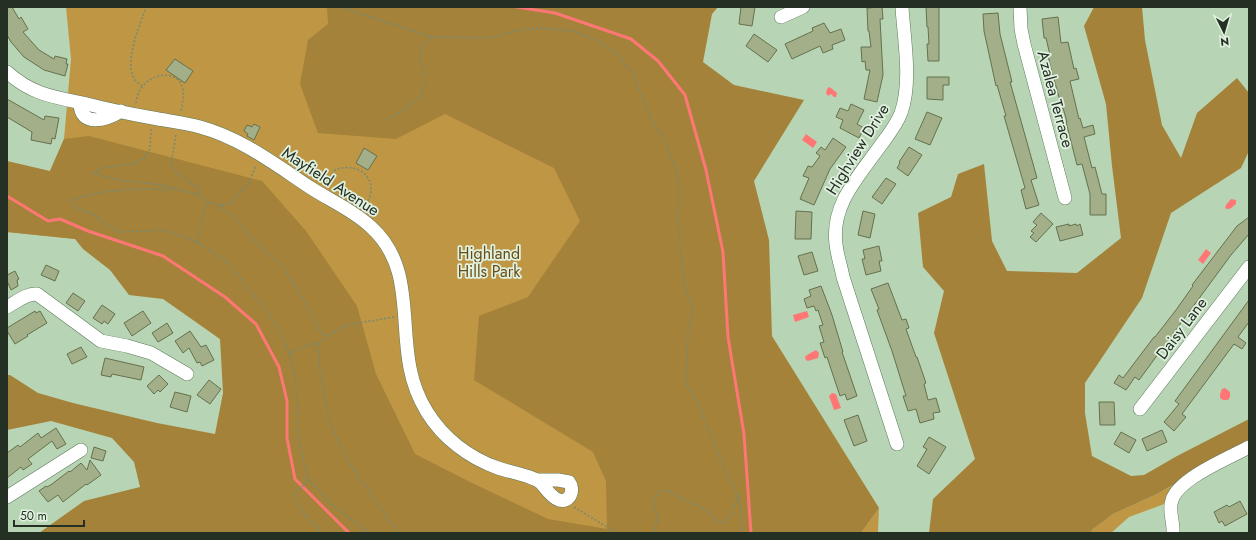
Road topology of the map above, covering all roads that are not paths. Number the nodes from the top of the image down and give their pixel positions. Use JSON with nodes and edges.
{"nodes":[{"id":1,"x":803,"y":7,"type":"edge"},
{"id":2,"x":902,"y":7,"type":"edge"},
{"id":3,"x":1020,"y":7,"type":"edge"},
{"id":4,"x":781,"y":17,"type":"dead end"},
{"id":5,"x":7,"y":72,"type":"edge"},
{"id":6,"x":1065,"y":198,"type":"dead end"},
{"id":7,"x":1249,"y":267,"type":"edge"},
{"id":8,"x":7,"y":307,"type":"edge"},
{"id":9,"x":187,"y":374,"type":"dead end"},
{"id":10,"x":1140,"y":410,"type":"dead end"},
{"id":11,"x":897,"y":444,"type":"dead end"},
{"id":12,"x":1249,"y":447,"type":"edge"},
{"id":13,"x":81,"y":450,"type":"dead end"},
{"id":14,"x":538,"y":480,"type":"junction"},
{"id":15,"x":7,"y":497,"type":"edge"},
{"id":16,"x":1173,"y":533,"type":"edge"}],
"edges":[{"from":1,"to":4,"type":"street"},
{"from":2,"to":11,"type":"street","name":"Highview Drive"},
{"from":3,"to":6,"type":"street","name":"Azalea Terrace"},
{"from":5,"to":14,"type":"street","name":"Mayfield Avenue"},
{"from":7,"to":10,"type":"street","name":"Daisy Lane"},
{"from":8,"to":9,"type":"street"},
{"from":12,"to":16,"type":"street"},
{"from":13,"to":15,"type":"street"},
{"from":14,"to":14,"type":"street","name":"Mayfield Avenue"}]}
